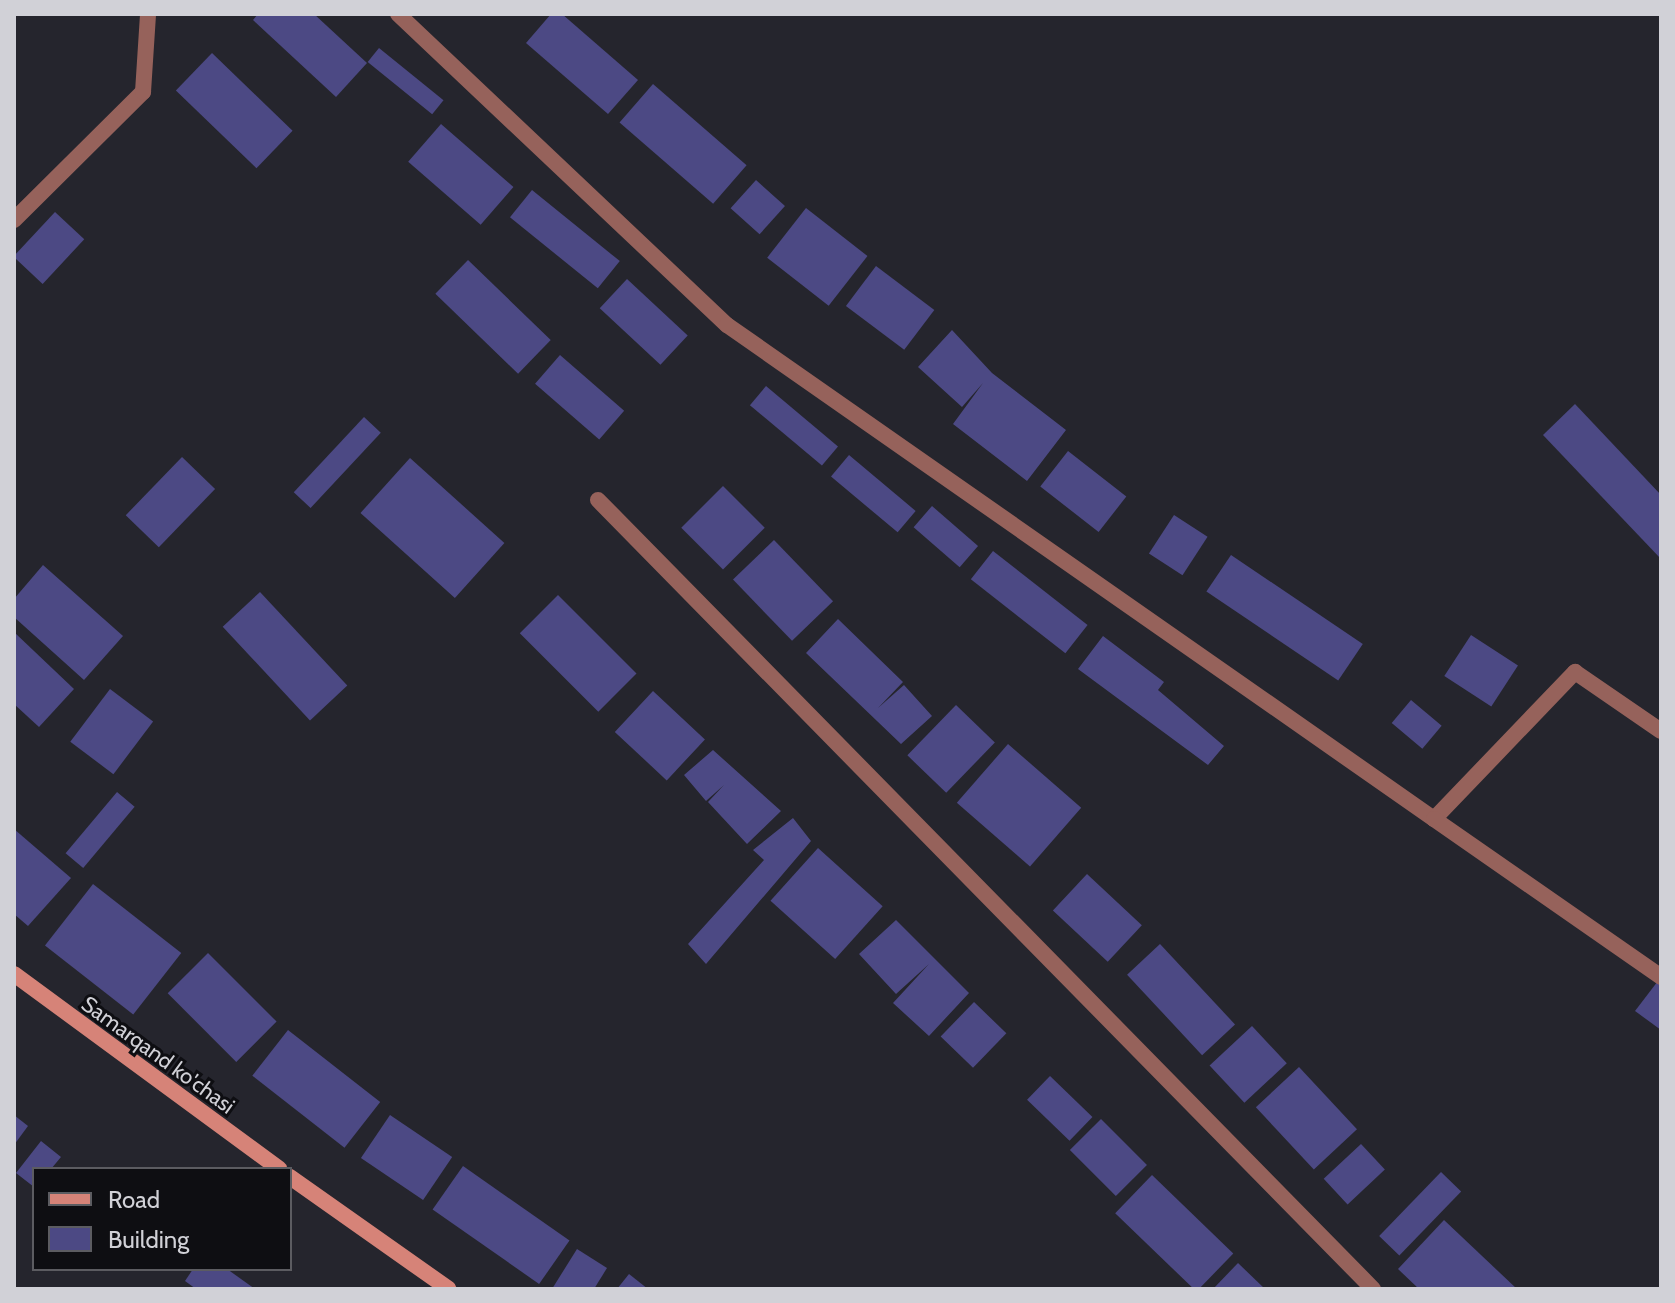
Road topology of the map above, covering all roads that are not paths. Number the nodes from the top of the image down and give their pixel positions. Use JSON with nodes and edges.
{"nodes":[{"id":1,"x":148,"y":14,"type":"edge"},
{"id":2,"x":398,"y":14,"type":"edge"},
{"id":3,"x":14,"y":220,"type":"edge"},
{"id":4,"x":598,"y":500,"type":"dead end"},
{"id":5,"x":1661,"y":731,"type":"edge"},
{"id":6,"x":1434,"y":819,"type":"junction"},
{"id":7,"x":14,"y":974,"type":"edge"},
{"id":8,"x":1661,"y":977,"type":"edge"},
{"id":9,"x":276,"y":1167,"type":"edge"},
{"id":10,"x":292,"y":1178,"type":"edge"},
{"id":11,"x":449,"y":1289,"type":"edge"},
{"id":12,"x":1373,"y":1289,"type":"edge"}],
"edges":[{"from":1,"to":3,"type":"street"},
{"from":2,"to":6,"type":"street"},
{"from":4,"to":12,"type":"street"},
{"from":5,"to":6,"type":"street"},
{"from":6,"to":8,"type":"street"},
{"from":7,"to":9,"type":"street","name":"Samarqand ko'chasi"},
{"from":10,"to":11,"type":"street"}]}
